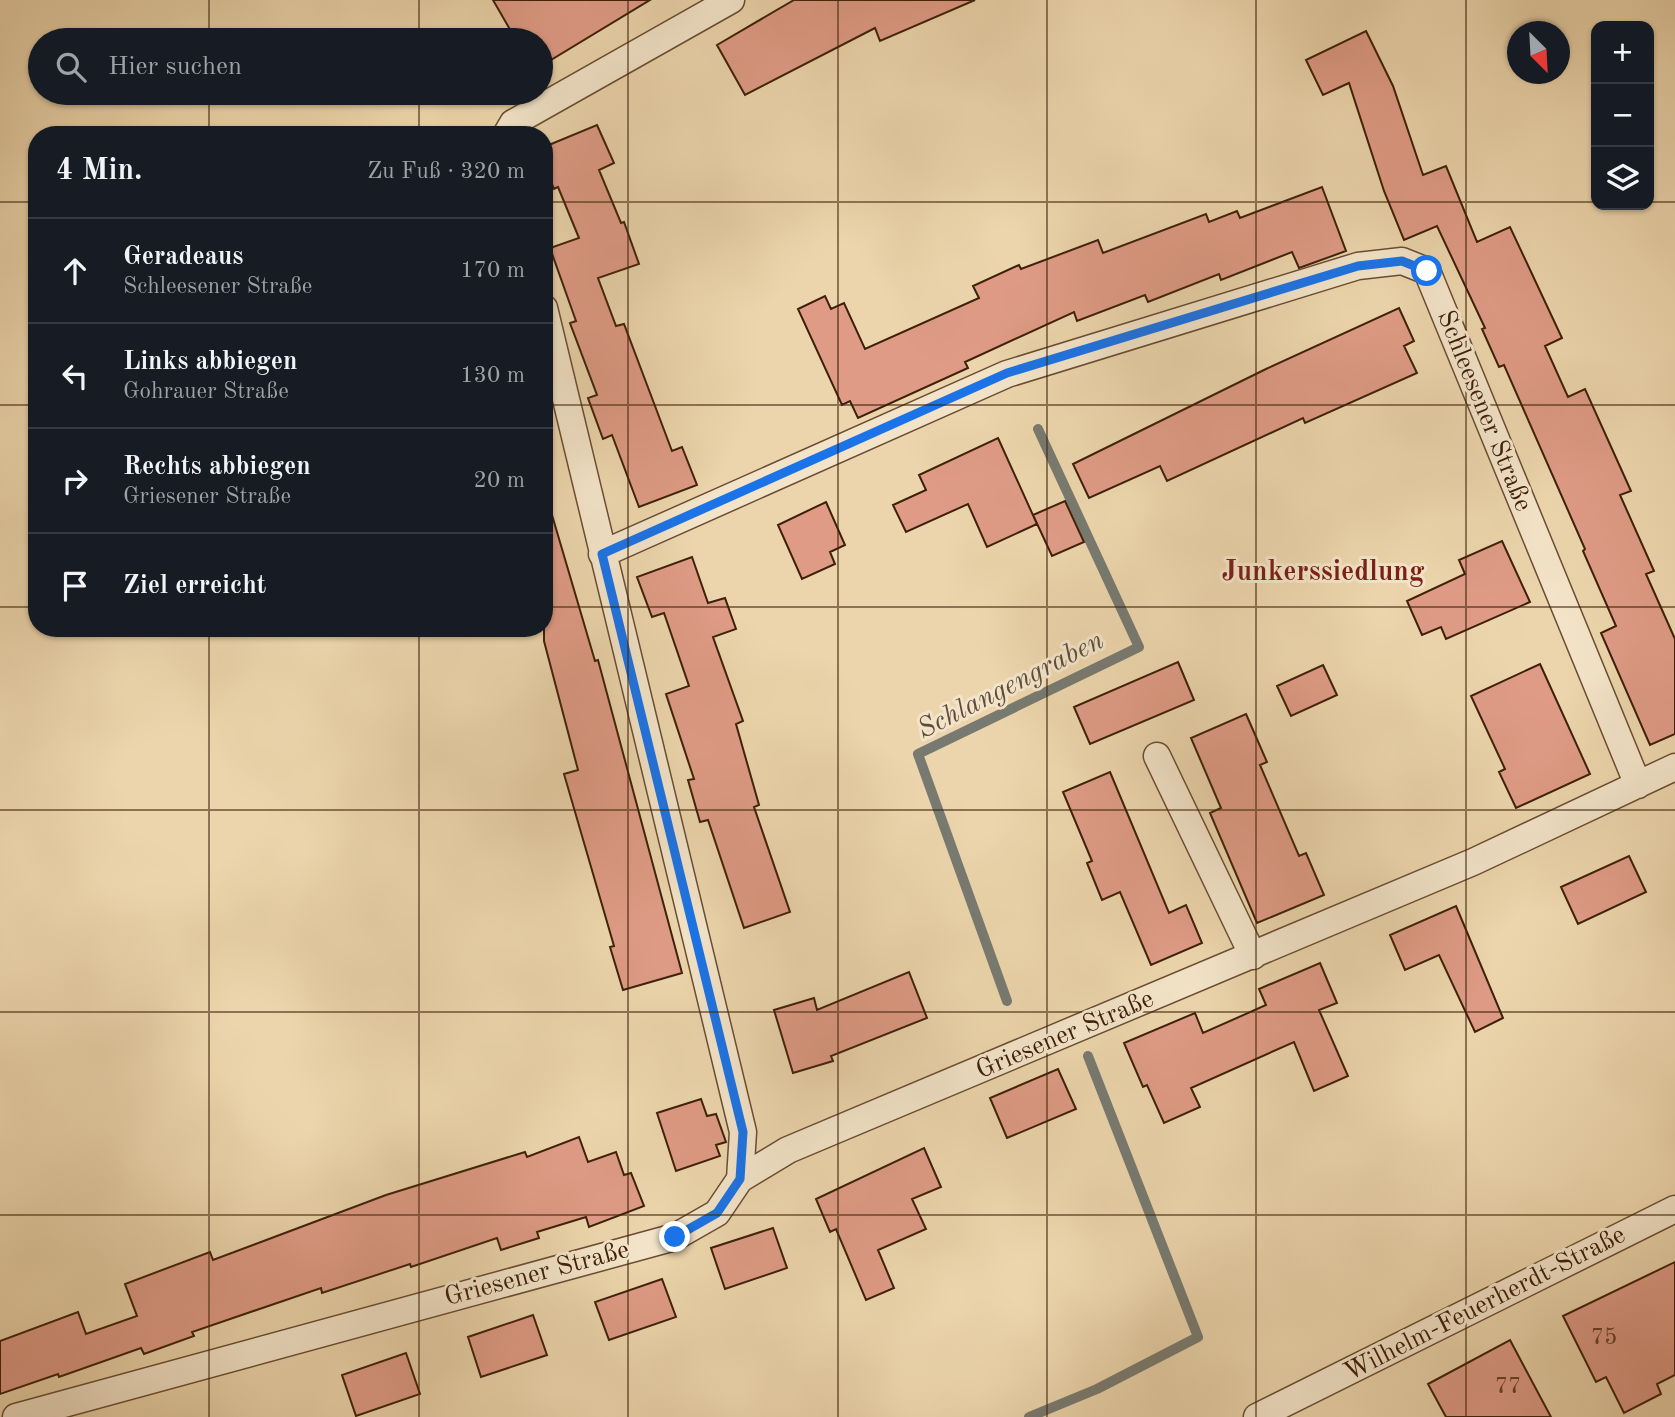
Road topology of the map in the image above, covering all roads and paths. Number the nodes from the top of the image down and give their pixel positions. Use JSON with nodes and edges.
{"nodes":[{"id":1,"x":731,"y":0,"type":"edge"},
{"id":2,"x":553,"y":100,"type":"edge"},
{"id":3,"x":545,"y":105,"type":"edge"},
{"id":4,"x":511,"y":126,"type":"edge"},
{"id":5,"x":553,"y":346,"type":"edge"},
{"id":6,"x":602,"y":554,"type":"junction"},
{"id":7,"x":1157,"y":755,"type":"dead end"},
{"id":8,"x":1675,"y":767,"type":"edge"},
{"id":9,"x":1638,"y":785,"type":"junction"},
{"id":10,"x":1253,"y":956,"type":"junction"},
{"id":11,"x":740,"y":1179,"type":"junction"},
{"id":12,"x":1675,"y":1209,"type":"edge"},
{"id":13,"x":16,"y":1417,"type":"edge"},
{"id":14,"x":1257,"y":1417,"type":"edge"}],
"edges":[{"from":1,"to":2,"type":"street"},
{"from":3,"to":4,"type":"street"},
{"from":5,"to":6,"type":"street"},
{"from":6,"to":9,"type":"street","name":"Schleesener Straße"},
{"from":6,"to":11,"type":"street"},
{"from":7,"to":10,"type":"street"},
{"from":8,"to":9,"type":"street","name":"Griesener Straße"},
{"from":9,"to":10,"type":"street","name":"Griesener Straße"},
{"from":10,"to":11,"type":"street","name":"Griesener Straße"},
{"from":11,"to":13,"type":"street","name":"Griesener Straße"},
{"from":12,"to":14,"type":"street","name":"Wilhelm-Feuerherdt-Straße"}]}
